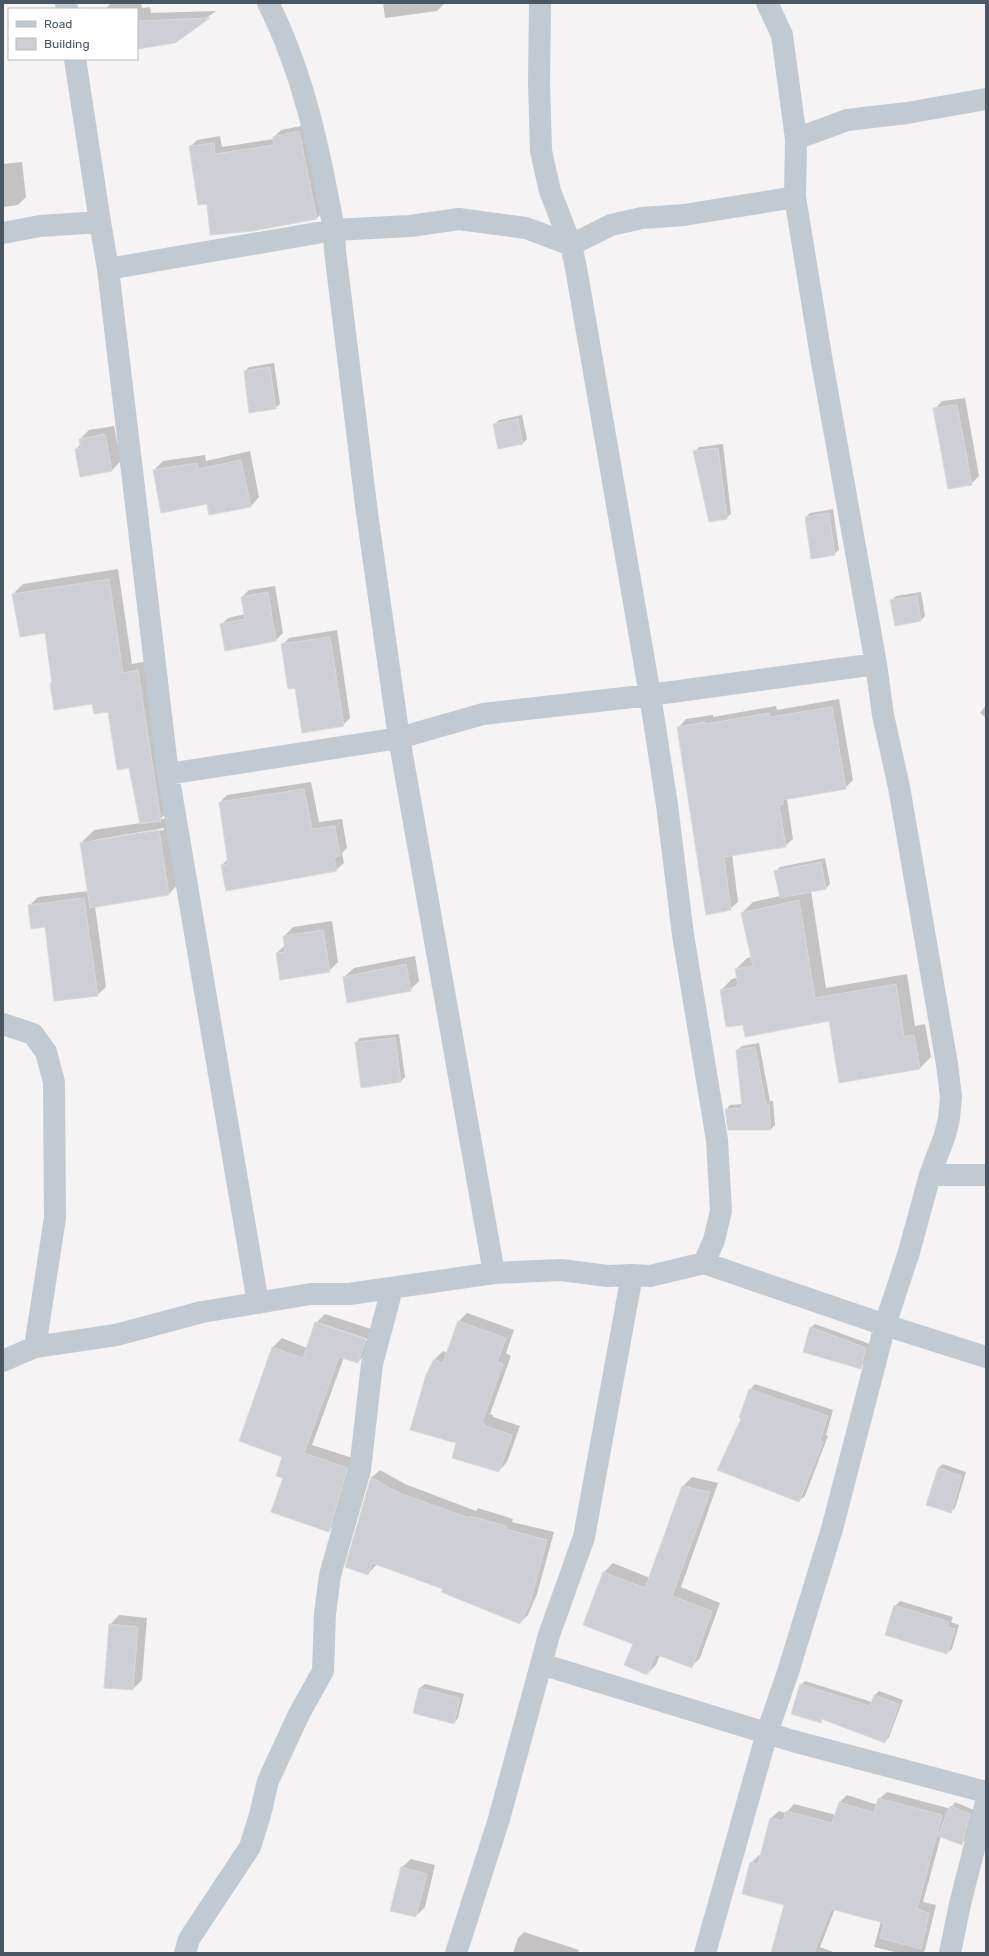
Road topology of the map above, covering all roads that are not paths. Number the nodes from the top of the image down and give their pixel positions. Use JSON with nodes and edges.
{"nodes":[{"id":1,"x":268,"y":3,"type":"edge"},
{"id":2,"x":540,"y":3,"type":"edge"},
{"id":3,"x":767,"y":3,"type":"edge"},
{"id":4,"x":74,"y":60,"type":"edge"},
{"id":5,"x":986,"y":98,"type":"edge"},
{"id":6,"x":796,"y":139,"type":"junction"},
{"id":7,"x":795,"y":197,"type":"junction"},
{"id":8,"x":100,"y":222,"type":"junction"},
{"id":9,"x":334,"y":230,"type":"junction"},
{"id":10,"x":3,"y":233,"type":"edge"},
{"id":11,"x":571,"y":245,"type":"junction"},
{"id":12,"x":108,"y":269,"type":"junction"},
{"id":13,"x":876,"y":664,"type":"junction"},
{"id":14,"x":650,"y":695,"type":"junction"},
{"id":15,"x":399,"y":738,"type":"junction"},
{"id":16,"x":168,"y":774,"type":"junction"},
{"id":17,"x":3,"y":1024,"type":"edge"},
{"id":18,"x":986,"y":1174,"type":"edge"},
{"id":19,"x":930,"y":1175,"type":"junction"},
{"id":20,"x":704,"y":1263,"type":"junction"},
{"id":21,"x":494,"y":1273,"type":"junction"},
{"id":22,"x":632,"y":1275,"type":"junction"},
{"id":23,"x":392,"y":1289,"type":"junction"},
{"id":24,"x":258,"y":1303,"type":"junction"},
{"id":25,"x":884,"y":1325,"type":"junction"},
{"id":26,"x":35,"y":1347,"type":"junction"},
{"id":27,"x":986,"y":1357,"type":"edge"},
{"id":28,"x":3,"y":1361,"type":"edge"},
{"id":29,"x":541,"y":1664,"type":"junction"},
{"id":30,"x":767,"y":1733,"type":"junction"},
{"id":31,"x":986,"y":1792,"type":"edge"},
{"id":32,"x":986,"y":1802,"type":"edge"},
{"id":33,"x":185,"y":1953,"type":"edge"},
{"id":34,"x":456,"y":1953,"type":"edge"},
{"id":35,"x":705,"y":1953,"type":"edge"},
{"id":36,"x":950,"y":1953,"type":"edge"}],
"edges":[{"from":1,"to":9,"type":"street"},
{"from":2,"to":11,"type":"street"},
{"from":3,"to":6,"type":"street"},
{"from":4,"to":8,"type":"street"},
{"from":5,"to":6,"type":"street"},
{"from":6,"to":7,"type":"street"},
{"from":7,"to":11,"type":"street"},
{"from":7,"to":13,"type":"street"},
{"from":8,"to":10,"type":"street"},
{"from":8,"to":12,"type":"street"},
{"from":9,"to":11,"type":"street"},
{"from":9,"to":12,"type":"street"},
{"from":9,"to":15,"type":"street"},
{"from":11,"to":14,"type":"street"},
{"from":12,"to":16,"type":"street"},
{"from":13,"to":14,"type":"street"},
{"from":13,"to":19,"type":"street"},
{"from":14,"to":15,"type":"street"},
{"from":14,"to":20,"type":"street"},
{"from":15,"to":16,"type":"street"},
{"from":15,"to":21,"type":"street"},
{"from":16,"to":24,"type":"street"},
{"from":17,"to":26,"type":"street"},
{"from":18,"to":19,"type":"street"},
{"from":19,"to":25,"type":"street"},
{"from":20,"to":22,"type":"street"},
{"from":20,"to":25,"type":"street"},
{"from":21,"to":22,"type":"street"},
{"from":21,"to":23,"type":"street"},
{"from":22,"to":29,"type":"street"},
{"from":23,"to":24,"type":"street"},
{"from":23,"to":33,"type":"street"},
{"from":24,"to":26,"type":"street"},
{"from":25,"to":27,"type":"street"},
{"from":25,"to":30,"type":"street"},
{"from":26,"to":28,"type":"street"},
{"from":29,"to":30,"type":"street"},
{"from":29,"to":34,"type":"street"},
{"from":30,"to":31,"type":"street"},
{"from":30,"to":35,"type":"street"},
{"from":32,"to":36,"type":"street"}]}
